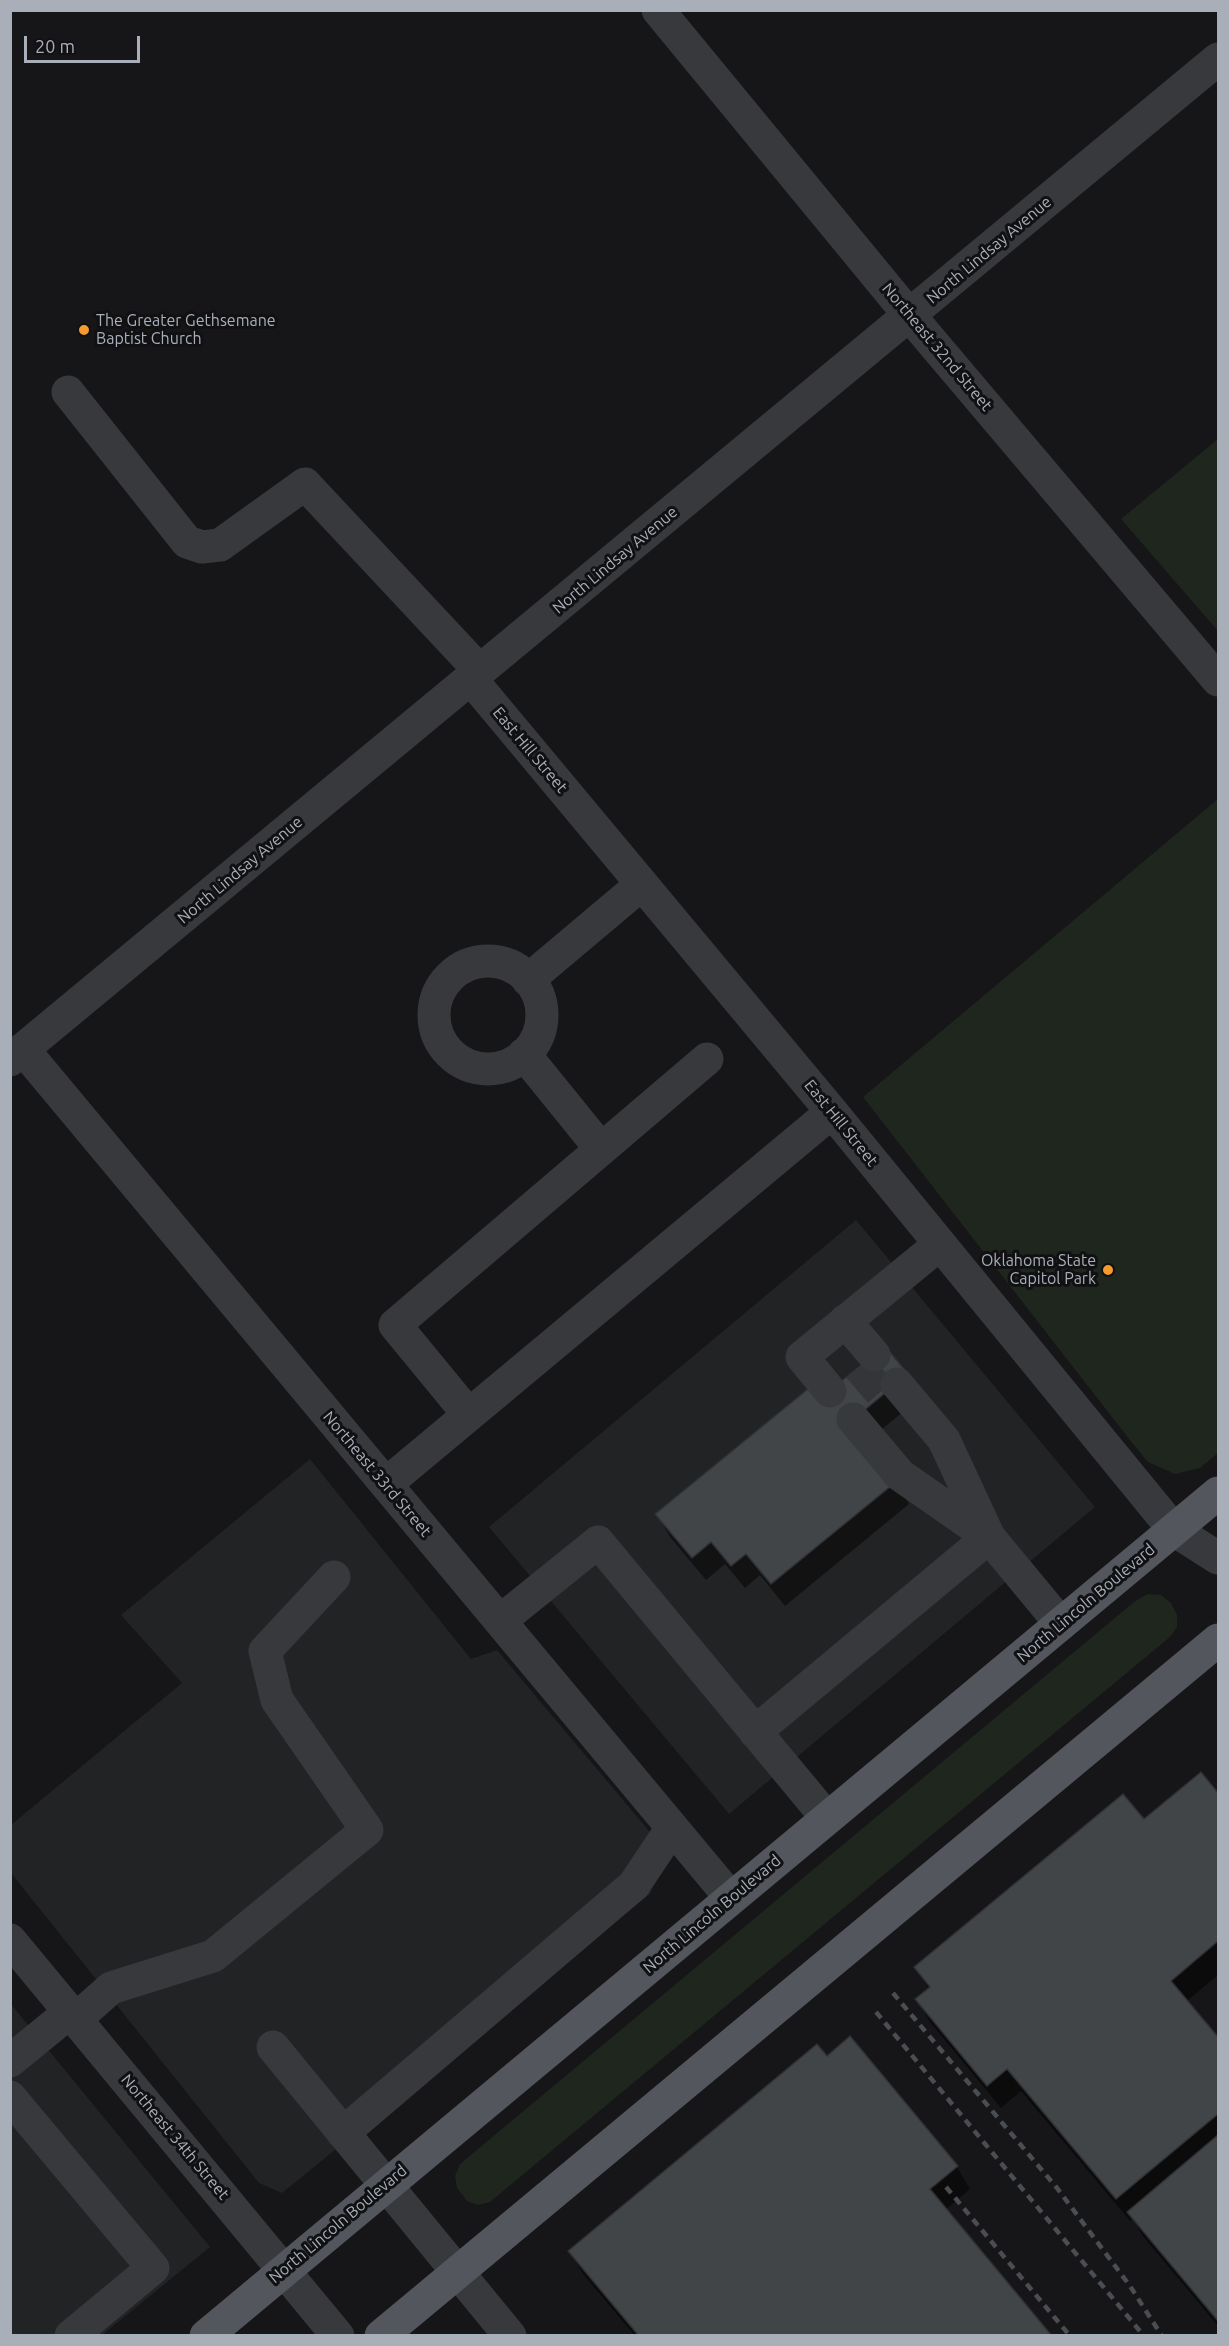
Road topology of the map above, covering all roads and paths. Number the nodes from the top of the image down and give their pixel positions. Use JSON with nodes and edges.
{"nodes":[{"id":1,"x":658,"y":10,"type":"edge"},
{"id":2,"x":1218,"y":59,"type":"edge"},
{"id":3,"x":910,"y":316,"type":"junction"},
{"id":4,"x":68,"y":392,"type":"dead end"},
{"id":5,"x":475,"y":675,"type":"junction"},
{"id":6,"x":1218,"y":680,"type":"edge"},
{"id":7,"x":642,"y":884,"type":"junction"},
{"id":8,"x":528,"y":980,"type":"junction"},
{"id":9,"x":524,"y":1054,"type":"junction"},
{"id":10,"x":17,"y":1055,"type":"edge"},
{"id":11,"x":707,"y":1059,"type":"dead end"},
{"id":12,"x":832,"y":1112,"type":"junction"},
{"id":13,"x":601,"y":1149,"type":"junction"},
{"id":14,"x":940,"y":1244,"type":"junction"},
{"id":15,"x":830,"y":1333,"type":"junction"},
{"id":16,"x":469,"y":1415,"type":"junction"},
{"id":17,"x":386,"y":1484,"type":"junction"},
{"id":18,"x":1218,"y":1493,"type":"edge"},
{"id":19,"x":1174,"y":1530,"type":"junction"},
{"id":20,"x":989,"y":1537,"type":"junction"},
{"id":21,"x":1218,"y":1558,"type":"edge"},
{"id":22,"x":334,"y":1577,"type":"dead end"},
{"id":23,"x":500,"y":1621,"type":"junction"},
{"id":24,"x":1061,"y":1624,"type":"junction"},
{"id":25,"x":1218,"y":1640,"type":"edge"},
{"id":26,"x":755,"y":1732,"type":"junction"},
{"id":27,"x":827,"y":1818,"type":"junction"},
{"id":28,"x":672,"y":1828,"type":"junction"},
{"id":29,"x":731,"y":1898,"type":"junction"},
{"id":30,"x":10,"y":1940,"type":"edge"},
{"id":31,"x":73,"y":2015,"type":"junction"},
{"id":32,"x":273,"y":2047,"type":"dead end"},
{"id":33,"x":10,"y":2061,"type":"edge"},
{"id":34,"x":10,"y":2097,"type":"edge"},
{"id":35,"x":343,"y":2133,"type":"junction"},
{"id":36,"x":386,"y":2184,"type":"junction"},
{"id":37,"x":284,"y":2270,"type":"junction"},
{"id":38,"x":458,"y":2272,"type":"junction"},
{"id":39,"x":71,"y":2336,"type":"edge"},
{"id":40,"x":206,"y":2336,"type":"edge"},
{"id":41,"x":338,"y":2336,"type":"edge"},
{"id":42,"x":381,"y":2336,"type":"edge"},
{"id":43,"x":510,"y":2336,"type":"edge"}],
"edges":[{"from":1,"to":3,"type":"street","name":"Northeast 32nd Street"},
{"from":2,"to":3,"type":"street","name":"North Lindsay Avenue"},
{"from":3,"to":5,"type":"street","name":"North Lindsay Avenue"},
{"from":3,"to":6,"type":"street","name":"Northeast 32nd Street"},
{"from":4,"to":5,"type":"street","name":"East Hill Street"},
{"from":5,"to":7,"type":"street","name":"East Hill Street"},
{"from":5,"to":10,"type":"street","name":"North Lindsay Avenue"},
{"from":7,"to":8,"type":"street"},
{"from":7,"to":12,"type":"street","name":"East Hill Street"},
{"from":8,"to":9,"type":"street"},
{"from":8,"to":9,"type":"street"},
{"from":9,"to":13,"type":"street"},
{"from":10,"to":17,"type":"street","name":"Northeast 33rd Street"},
{"from":11,"to":13,"type":"street"},
{"from":12,"to":14,"type":"street","name":"East Hill Street"},
{"from":12,"to":16,"type":"street"},
{"from":13,"to":16,"type":"street"},
{"from":14,"to":15,"type":"street"},
{"from":14,"to":19,"type":"street","name":"East Hill Street"},
{"from":15,"to":15,"type":"street"},
{"from":16,"to":17,"type":"street"},
{"from":17,"to":23,"type":"street","name":"Northeast 33rd Street"},
{"from":18,"to":19,"type":"main road","name":"North Lincoln Boulevard"},
{"from":19,"to":21,"type":"street","name":"East Hill Street"},
{"from":19,"to":24,"type":"main road","name":"North Lincoln Boulevard"},
{"from":20,"to":20,"type":"street"},
{"from":20,"to":24,"type":"street"},
{"from":20,"to":26,"type":"street"},
{"from":22,"to":31,"type":"street"},
{"from":23,"to":26,"type":"street"},
{"from":23,"to":28,"type":"street","name":"Northeast 33rd Street"},
{"from":24,"to":27,"type":"main road","name":"North Lincoln Boulevard"},
{"from":25,"to":38,"type":"main road"},
{"from":26,"to":27,"type":"street"},
{"from":27,"to":29,"type":"main road","name":"North Lincoln Boulevard"},
{"from":28,"to":29,"type":"street","name":"Northeast 33rd Street"},
{"from":28,"to":35,"type":"street"},
{"from":29,"to":36,"type":"main road","name":"North Lincoln Boulevard"},
{"from":30,"to":31,"type":"street","name":"Northeast 34th Street"},
{"from":31,"to":33,"type":"street"},
{"from":31,"to":37,"type":"street","name":"Northeast 34th Street"},
{"from":32,"to":35,"type":"street"},
{"from":34,"to":39,"type":"street"},
{"from":35,"to":36,"type":"street"},
{"from":36,"to":37,"type":"main road","name":"North Lincoln Boulevard"},
{"from":36,"to":38,"type":"street"},
{"from":37,"to":40,"type":"main road","name":"North Lincoln Boulevard"},
{"from":37,"to":41,"type":"street","name":"Northeast 34th Street"},
{"from":38,"to":42,"type":"main road"},
{"from":38,"to":43,"type":"street"}]}
